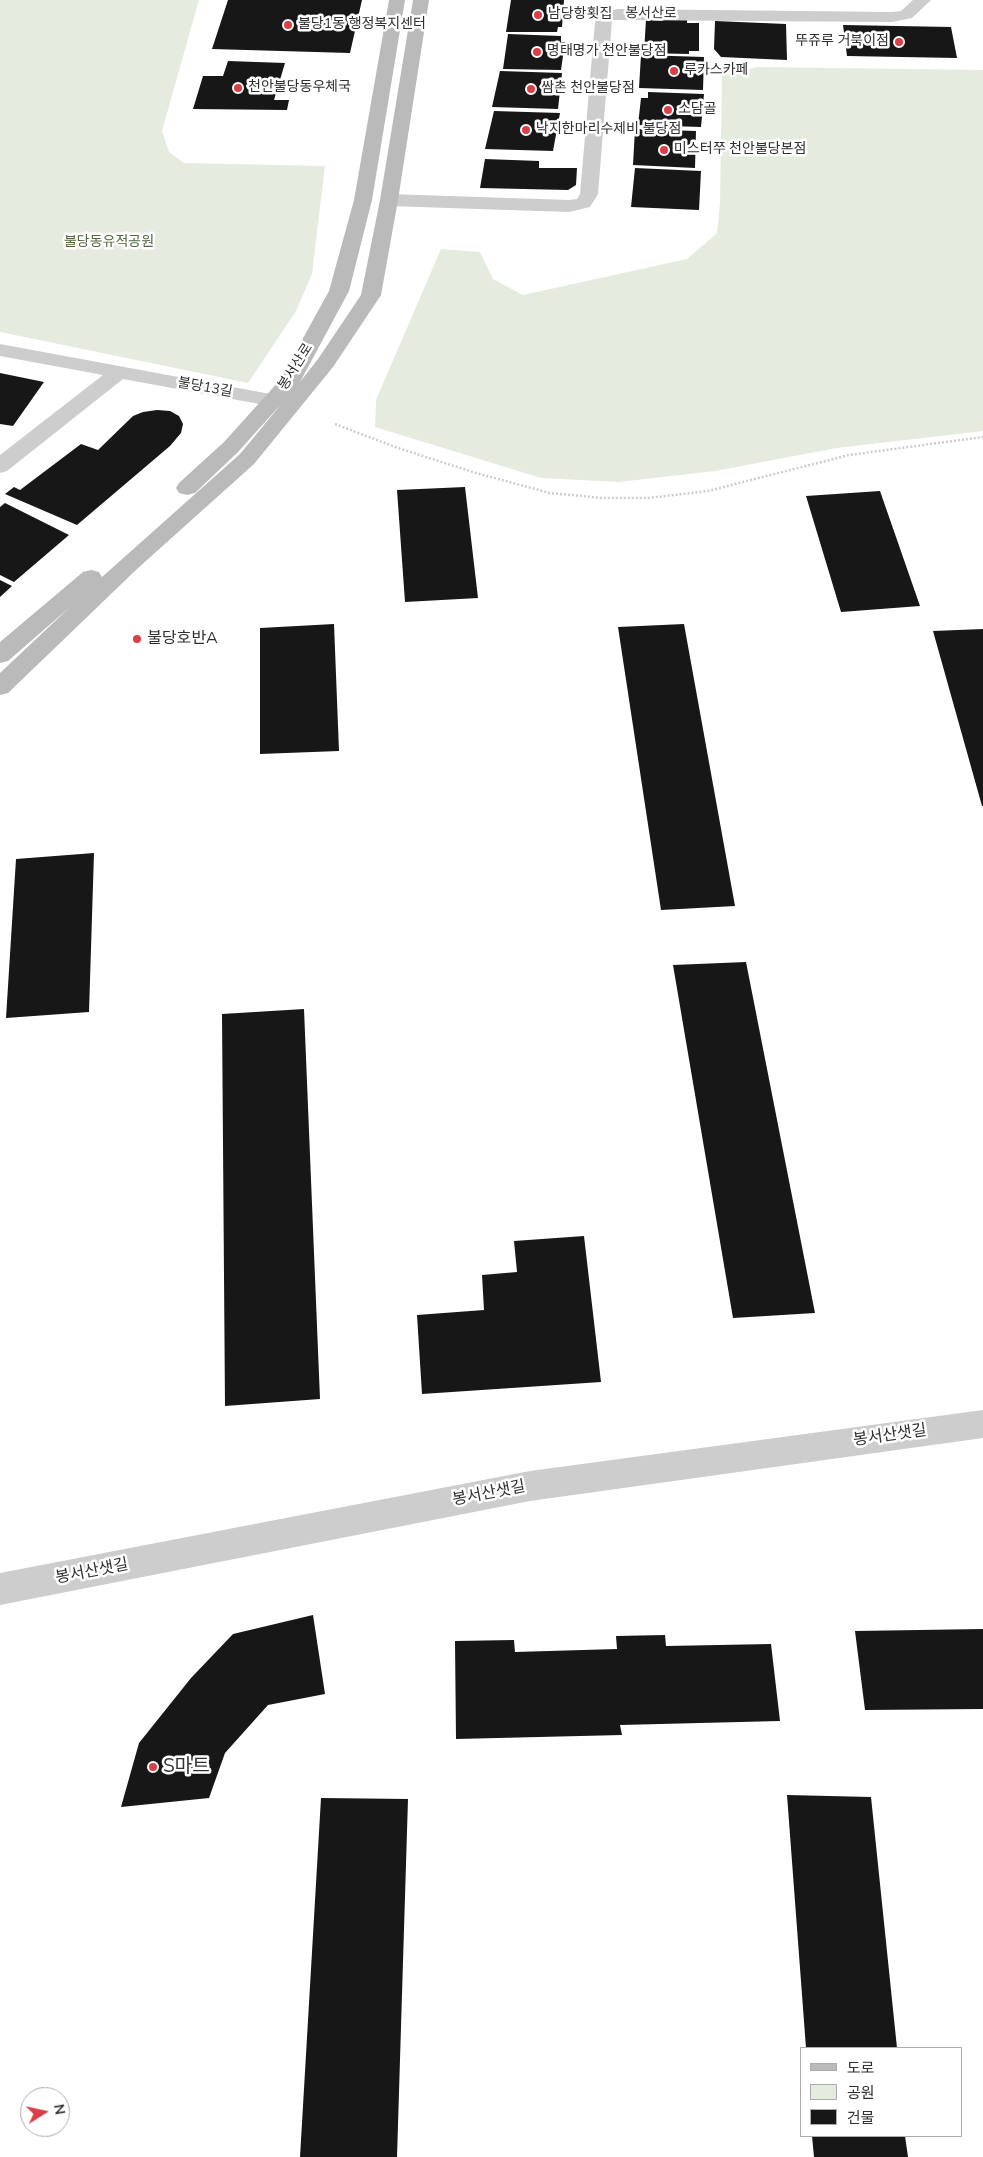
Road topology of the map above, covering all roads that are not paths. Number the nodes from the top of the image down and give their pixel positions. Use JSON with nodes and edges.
{"nodes":[{"id":1,"x":397,"y":0,"type":"edge"},
{"id":2,"x":421,"y":0,"type":"edge"},
{"id":3,"x":923,"y":0,"type":"edge"},
{"id":4,"x":389,"y":200,"type":"junction"},
{"id":5,"x":0,"y":350,"type":"edge"},
{"id":6,"x":119,"y":372,"type":"junction"},
{"id":7,"x":283,"y":402,"type":"junction"},
{"id":8,"x":0,"y":466,"type":"edge"},
{"id":9,"x":0,"y":655,"type":"edge"},
{"id":10,"x":0,"y":688,"type":"edge"},
{"id":11,"x":983,"y":1424,"type":"edge"},
{"id":12,"x":0,"y":1589,"type":"edge"}],
"edges":[{"from":1,"to":7,"type":"street","name":"봉서산로"},
{"from":2,"to":4,"type":"street","name":"봉서산로"},
{"from":3,"to":4,"type":"street","name":"봉서산로"},
{"from":4,"to":7,"type":"street","name":"봉서산로"},
{"from":5,"to":6,"type":"street","name":"불당13길"},
{"from":6,"to":7,"type":"street","name":"불당13길"},
{"from":6,"to":8,"type":"street"},
{"from":7,"to":9,"type":"street","name":"봉서산로"},
{"from":7,"to":10,"type":"street","name":"봉서산로"},
{"from":11,"to":12,"type":"street","name":"봉서산샛길"}]}
